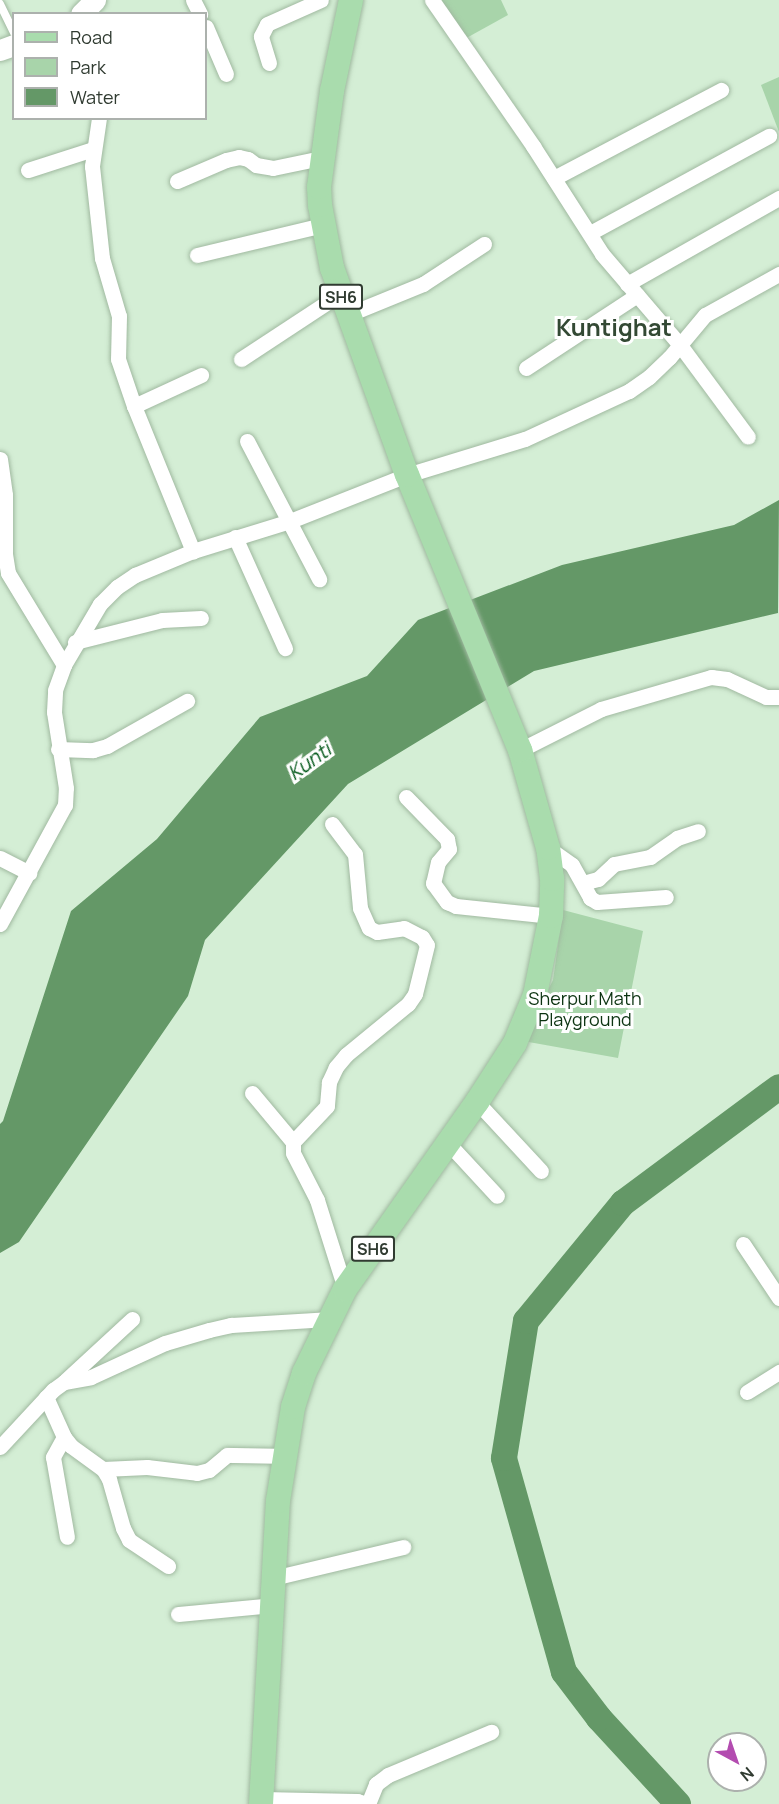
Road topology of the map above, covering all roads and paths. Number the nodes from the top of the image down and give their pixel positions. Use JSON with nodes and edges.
{"nodes":[{"id":1,"x":95,"y":0,"type":"edge"},
{"id":2,"x":321,"y":0,"type":"edge"},
{"id":3,"x":351,"y":0,"type":"edge"},
{"id":4,"x":432,"y":0,"type":"edge"},
{"id":5,"x":0,"y":4,"type":"edge"},
{"id":6,"x":83,"y":12,"type":"edge"},
{"id":7,"x":12,"y":29,"type":"edge"},
{"id":8,"x":207,"y":29,"type":"edge"},
{"id":9,"x":269,"y":63,"type":"dead end"},
{"id":10,"x":226,"y":74,"type":"dead end"},
{"id":11,"x":721,"y":90,"type":"dead end"},
{"id":12,"x":99,"y":120,"type":"edge"},
{"id":13,"x":769,"y":136,"type":"dead end"},
{"id":14,"x":93,"y":149,"type":"junction"},
{"id":15,"x":321,"y":158,"type":"junction"},
{"id":16,"x":28,"y":170,"type":"dead end"},
{"id":17,"x":554,"y":178,"type":"junction"},
{"id":18,"x":177,"y":181,"type":"dead end"},
{"id":19,"x":779,"y":198,"type":"edge"},
{"id":20,"x":323,"y":225,"type":"junction"},
{"id":21,"x":590,"y":233,"type":"junction"},
{"id":22,"x":484,"y":244,"type":"dead end"},
{"id":23,"x":197,"y":255,"type":"dead end"},
{"id":24,"x":779,"y":274,"type":"edge"},
{"id":25,"x":627,"y":284,"type":"junction"},
{"id":26,"x":638,"y":295,"type":"junction"},
{"id":27,"x":344,"y":304,"type":"junction"},
{"id":28,"x":680,"y":345,"type":"junction"},
{"id":29,"x":241,"y":359,"type":"dead end"},
{"id":30,"x":526,"y":368,"type":"dead end"},
{"id":31,"x":201,"y":375,"type":"dead end"},
{"id":32,"x":134,"y":406,"type":"junction"},
{"id":33,"x":748,"y":438,"type":"dead end"},
{"id":34,"x":247,"y":441,"type":"dead end"},
{"id":35,"x":0,"y":459,"type":"edge"},
{"id":36,"x":407,"y":475,"type":"junction"},
{"id":37,"x":290,"y":520,"type":"junction"},
{"id":38,"x":235,"y":537,"type":"junction"},
{"id":39,"x":193,"y":551,"type":"junction"},
{"id":40,"x":319,"y":579,"type":"dead end"},
{"id":41,"x":201,"y":618,"type":"dead end"},
{"id":42,"x":75,"y":642,"type":"junction"},
{"id":43,"x":285,"y":648,"type":"dead end"},
{"id":44,"x":64,"y":665,"type":"junction"},
{"id":45,"x":779,"y":697,"type":"edge"},
{"id":46,"x":187,"y":701,"type":"dead end"},
{"id":47,"x":58,"y":749,"type":"junction"},
{"id":48,"x":520,"y":750,"type":"junction"},
{"id":49,"x":406,"y":797,"type":"dead end"},
{"id":50,"x":332,"y":824,"type":"dead end"},
{"id":51,"x":698,"y":831,"type":"dead end"},
{"id":52,"x":548,"y":848,"type":"junction"},
{"id":53,"x":0,"y":858,"type":"edge"},
{"id":54,"x":29,"y":873,"type":"junction"},
{"id":55,"x":583,"y":883,"type":"junction"},
{"id":56,"x":666,"y":897,"type":"dead end"},
{"id":57,"x":551,"y":916,"type":"junction"},
{"id":58,"x":0,"y":924,"type":"edge"},
{"id":59,"x":252,"y":1093,"type":"dead end"},
{"id":60,"x":477,"y":1102,"type":"junction"},
{"id":61,"x":293,"y":1142,"type":"junction"},
{"id":62,"x":448,"y":1143,"type":"junction"},
{"id":63,"x":541,"y":1171,"type":"dead end"},
{"id":64,"x":497,"y":1196,"type":"dead end"},
{"id":65,"x":743,"y":1244,"type":"dead end"},
{"id":66,"x":345,"y":1289,"type":"junction"},
{"id":67,"x":779,"y":1298,"type":"edge"},
{"id":68,"x":132,"y":1319,"type":"dead end"},
{"id":69,"x":328,"y":1319,"type":"junction"},
{"id":70,"x":779,"y":1372,"type":"edge"},
{"id":71,"x":64,"y":1382,"type":"junction"},
{"id":72,"x":747,"y":1392,"type":"dead end"},
{"id":73,"x":46,"y":1397,"type":"junction"},
{"id":74,"x":64,"y":1437,"type":"junction"},
{"id":75,"x":0,"y":1447,"type":"edge"},
{"id":76,"x":283,"y":1456,"type":"junction"},
{"id":77,"x":103,"y":1469,"type":"junction"},
{"id":78,"x":67,"y":1537,"type":"dead end"},
{"id":79,"x":403,"y":1547,"type":"dead end"},
{"id":80,"x":168,"y":1566,"type":"dead end"},
{"id":81,"x":273,"y":1578,"type":"junction"},
{"id":82,"x":273,"y":1605,"type":"junction"},
{"id":83,"x":178,"y":1614,"type":"dead end"},
{"id":84,"x":491,"y":1732,"type":"dead end"},
{"id":85,"x":262,"y":1802,"type":"edge"},
{"id":86,"x":368,"y":1804,"type":"edge"}],
"edges":[{"from":1,"to":6,"type":"main road"},
{"from":2,"to":9,"type":"street"},
{"from":3,"to":15,"type":"main road","number":"SH6"},
{"from":4,"to":17,"type":"street"},
{"from":5,"to":7,"type":"lane"},
{"from":8,"to":10,"type":"street"},
{"from":11,"to":17,"type":"street"},
{"from":12,"to":14,"type":"street"},
{"from":13,"to":21,"type":"street"},
{"from":14,"to":16,"type":"street"},
{"from":14,"to":32,"type":"street"},
{"from":15,"to":18,"type":"street"},
{"from":15,"to":20,"type":"main road","number":"SH6"},
{"from":17,"to":21,"type":"street"},
{"from":19,"to":25,"type":"street"},
{"from":20,"to":23,"type":"street"},
{"from":20,"to":27,"type":"main road","number":"SH6"},
{"from":21,"to":25,"type":"street"},
{"from":22,"to":27,"type":"street"},
{"from":24,"to":28,"type":"street"},
{"from":25,"to":26,"type":"street"},
{"from":26,"to":28,"type":"street"},
{"from":26,"to":30,"type":"street"},
{"from":27,"to":29,"type":"street"},
{"from":27,"to":36,"type":"main road","number":"SH6"},
{"from":28,"to":33,"type":"street"},
{"from":28,"to":36,"type":"street"},
{"from":31,"to":32,"type":"street"},
{"from":32,"to":39,"type":"street"},
{"from":34,"to":37,"type":"street"},
{"from":35,"to":44,"type":"street"},
{"from":36,"to":37,"type":"street"},
{"from":36,"to":48,"type":"main road","number":"SH6"},
{"from":37,"to":38,"type":"street"},
{"from":37,"to":40,"type":"street"},
{"from":38,"to":39,"type":"street"},
{"from":38,"to":43,"type":"street"},
{"from":39,"to":42,"type":"street"},
{"from":41,"to":42,"type":"street"},
{"from":42,"to":44,"type":"street"},
{"from":44,"to":47,"type":"street"},
{"from":45,"to":48,"type":"street"},
{"from":46,"to":47,"type":"street"},
{"from":47,"to":54,"type":"street"},
{"from":48,"to":52,"type":"main road","number":"SH6"},
{"from":49,"to":57,"type":"street"},
{"from":50,"to":61,"type":"street"},
{"from":51,"to":55,"type":"street"},
{"from":52,"to":55,"type":"street"},
{"from":52,"to":57,"type":"main road","number":"SH6"},
{"from":53,"to":54,"type":"street"},
{"from":54,"to":58,"type":"street"},
{"from":55,"to":56,"type":"street"},
{"from":57,"to":60,"type":"main road","number":"SH6"},
{"from":59,"to":61,"type":"street"},
{"from":60,"to":62,"type":"main road","number":"SH6"},
{"from":60,"to":63,"type":"street"},
{"from":61,"to":66,"type":"street"},
{"from":62,"to":64,"type":"street"},
{"from":62,"to":66,"type":"main road","number":"SH6"},
{"from":65,"to":67,"type":"street"},
{"from":66,"to":69,"type":"main road","number":"SH6"},
{"from":68,"to":71,"type":"street"},
{"from":69,"to":71,"type":"street"},
{"from":69,"to":76,"type":"main road","number":"SH6"},
{"from":70,"to":72,"type":"street"},
{"from":71,"to":73,"type":"street"},
{"from":73,"to":74,"type":"street"},
{"from":73,"to":75,"type":"street"},
{"from":74,"to":77,"type":"street"},
{"from":74,"to":78,"type":"street"},
{"from":76,"to":77,"type":"street"},
{"from":76,"to":81,"type":"main road","number":"SH6"},
{"from":77,"to":80,"type":"street"},
{"from":79,"to":81,"type":"street"},
{"from":81,"to":82,"type":"main road","number":"SH6"},
{"from":82,"to":83,"type":"street"},
{"from":82,"to":85,"type":"main road","number":"SH6"},
{"from":84,"to":86,"type":"street"},
{"from":85,"to":86,"type":"street"}]}
